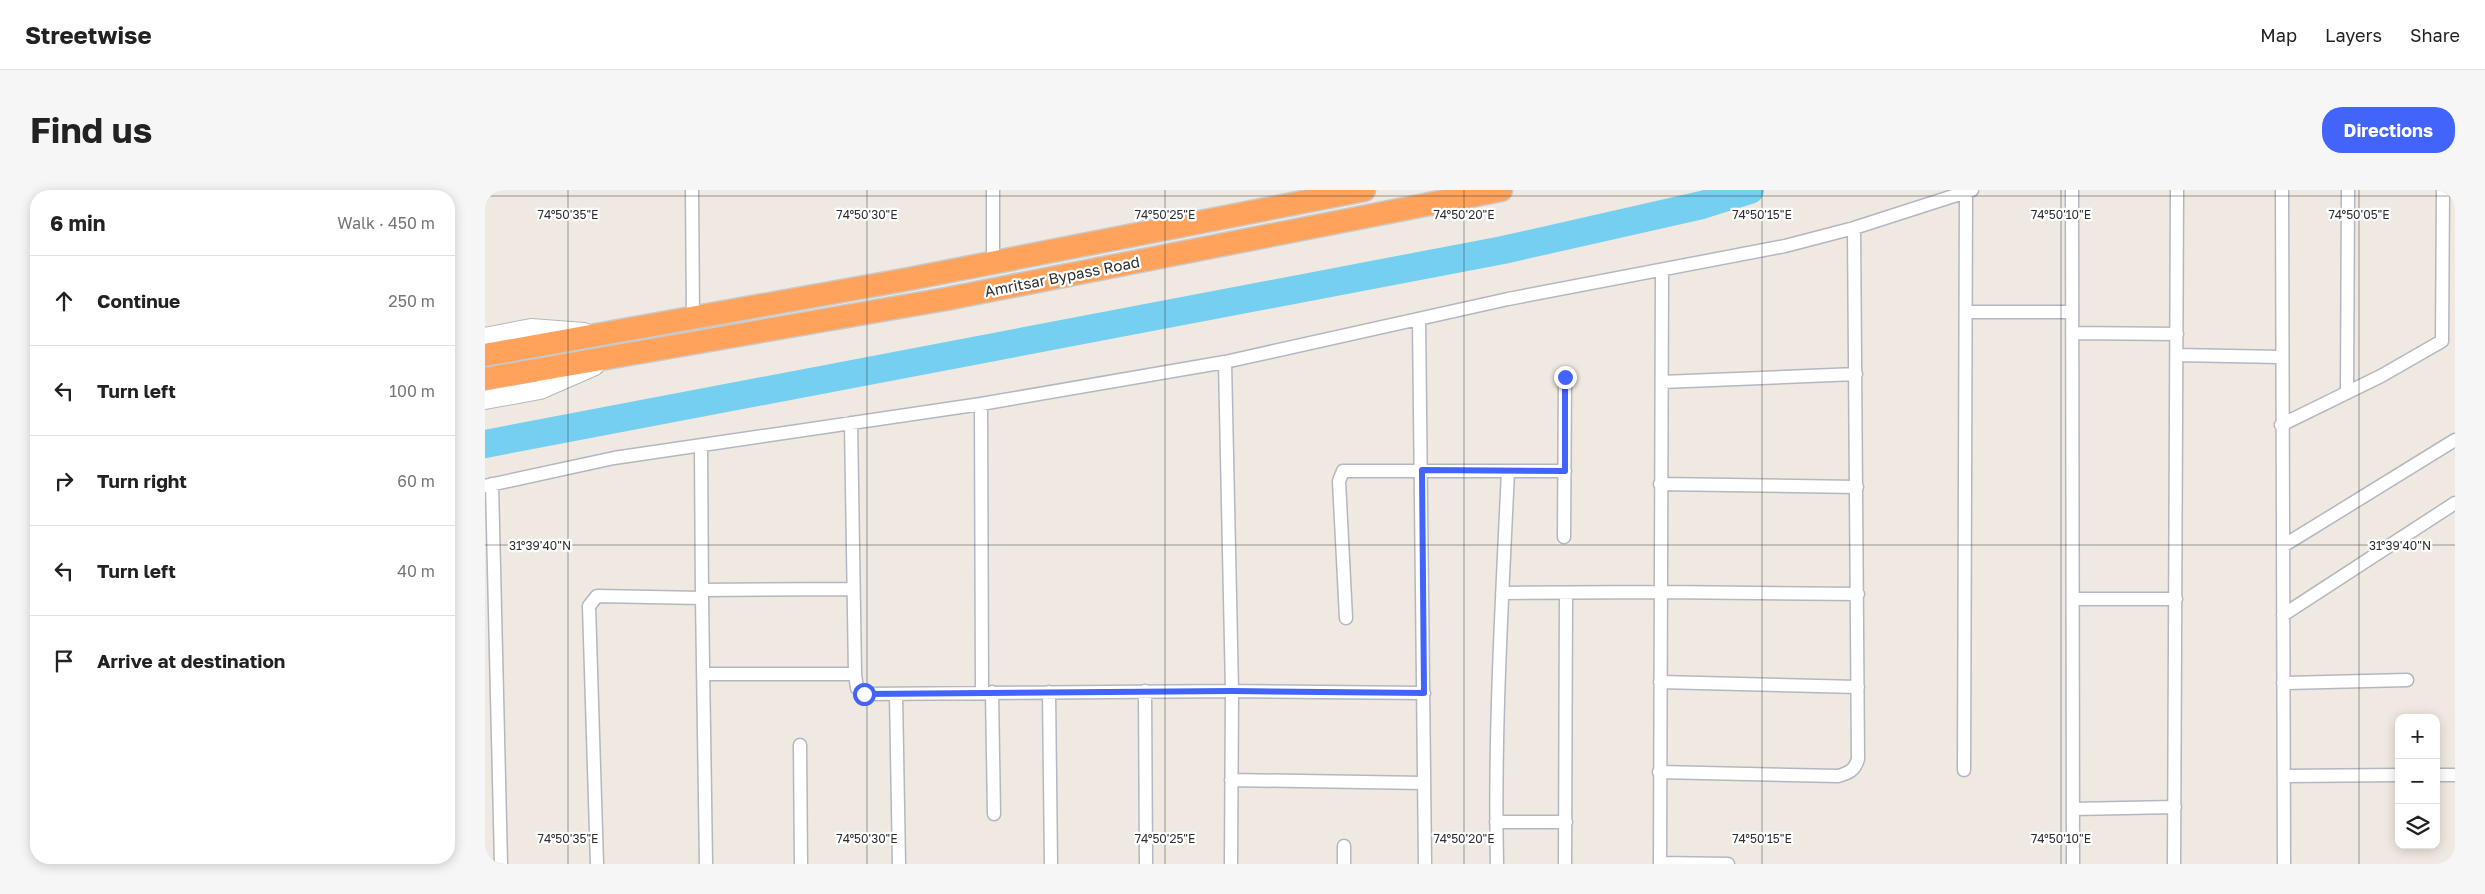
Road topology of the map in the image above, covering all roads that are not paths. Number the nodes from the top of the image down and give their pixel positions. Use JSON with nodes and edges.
{"nodes":[{"id":1,"x":693,"y":190,"type":"edge"},
{"id":2,"x":993,"y":190,"type":"edge"},
{"id":3,"x":1364,"y":190,"type":"edge"},
{"id":4,"x":1501,"y":190,"type":"edge"},
{"id":5,"x":2071,"y":190,"type":"edge"},
{"id":6,"x":2177,"y":190,"type":"edge"},
{"id":7,"x":2282,"y":190,"type":"edge"},
{"id":8,"x":2348,"y":190,"type":"edge"},
{"id":9,"x":2443,"y":190,"type":"edge"},
{"id":10,"x":1969,"y":191,"type":"edge"},
{"id":11,"x":1299,"y":196,"type":"edge"},
{"id":12,"x":1854,"y":228,"type":"junction"},
{"id":13,"x":993,"y":262,"type":"junction"},
{"id":14,"x":1662,"y":271,"type":"junction"},
{"id":15,"x":1966,"y":312,"type":"junction"},
{"id":16,"x":2072,"y":312,"type":"junction"},
{"id":17,"x":693,"y":317,"type":"junction"},
{"id":18,"x":1419,"y":320,"type":"junction"},
{"id":19,"x":612,"y":333,"type":"junction"},
{"id":20,"x":2072,"y":333,"type":"junction"},
{"id":21,"x":2177,"y":334,"type":"junction"},
{"id":22,"x":2455,"y":334,"type":"edge"},
{"id":23,"x":485,"y":337,"type":"edge"},
{"id":24,"x":2442,"y":341,"type":"junction"},
{"id":25,"x":621,"y":354,"type":"junction"},
{"id":26,"x":485,"y":355,"type":"edge"},
{"id":27,"x":2177,"y":355,"type":"junction"},
{"id":28,"x":2281,"y":357,"type":"junction"},
{"id":29,"x":1225,"y":362,"type":"junction"},
{"id":30,"x":1856,"y":374,"type":"junction"},
{"id":31,"x":1565,"y":377,"type":"dead end"},
{"id":32,"x":485,"y":379,"type":"edge"},
{"id":33,"x":1662,"y":382,"type":"junction"},
{"id":34,"x":2347,"y":393,"type":"junction"},
{"id":35,"x":485,"y":400,"type":"edge"},
{"id":36,"x":981,"y":404,"type":"junction"},
{"id":37,"x":851,"y":422,"type":"junction"},
{"id":38,"x":2281,"y":425,"type":"junction"},
{"id":39,"x":2455,"y":440,"type":"edge"},
{"id":40,"x":701,"y":446,"type":"junction"},
{"id":41,"x":1422,"y":470,"type":"junction"},
{"id":42,"x":1507,"y":471,"type":"junction"},
{"id":43,"x":1565,"y":471,"type":"junction"},
{"id":44,"x":1660,"y":484,"type":"junction"},
{"id":45,"x":488,"y":485,"type":"edge"},
{"id":46,"x":1857,"y":487,"type":"junction"},
{"id":47,"x":2455,"y":503,"type":"edge"},
{"id":48,"x":1564,"y":537,"type":"dead end"},
{"id":49,"x":2283,"y":546,"type":"junction"},
{"id":50,"x":853,"y":589,"type":"junction"},
{"id":51,"x":1662,"y":592,"type":"junction"},
{"id":52,"x":1502,"y":593,"type":"junction"},
{"id":53,"x":702,"y":594,"type":"junction"},
{"id":54,"x":1566,"y":594,"type":"junction"},
{"id":55,"x":1858,"y":594,"type":"junction"},
{"id":56,"x":2073,"y":599,"type":"junction"},
{"id":57,"x":2176,"y":599,"type":"junction"},
{"id":58,"x":2283,"y":615,"type":"junction"},
{"id":59,"x":1346,"y":618,"type":"dead end"},
{"id":60,"x":703,"y":674,"type":"junction"},
{"id":61,"x":855,"y":674,"type":"junction"},
{"id":62,"x":2407,"y":680,"type":"dead end"},
{"id":63,"x":1660,"y":682,"type":"junction"},
{"id":64,"x":2283,"y":683,"type":"junction"},
{"id":65,"x":1858,"y":687,"type":"junction"},
{"id":66,"x":1145,"y":691,"type":"junction"},
{"id":67,"x":1232,"y":691,"type":"junction"},
{"id":68,"x":987,"y":692,"type":"junction"},
{"id":69,"x":1049,"y":692,"type":"junction"},
{"id":70,"x":1424,"y":693,"type":"junction"},
{"id":71,"x":897,"y":694,"type":"junction"},
{"id":72,"x":800,"y":745,"type":"dead end"},
{"id":73,"x":1964,"y":770,"type":"dead end"},
{"id":74,"x":1659,"y":772,"type":"junction"},
{"id":75,"x":2395,"y":775,"type":"edge"},
{"id":76,"x":2440,"y":775,"type":"edge"},
{"id":77,"x":2455,"y":775,"type":"edge"},
{"id":78,"x":2284,"y":776,"type":"junction"},
{"id":79,"x":1231,"y":780,"type":"junction"},
{"id":80,"x":1424,"y":783,"type":"junction"},
{"id":81,"x":2175,"y":807,"type":"junction"},
{"id":82,"x":2073,"y":809,"type":"junction"},
{"id":83,"x":995,"y":814,"type":"dead end"},
{"id":84,"x":1496,"y":822,"type":"junction"},
{"id":85,"x":1565,"y":822,"type":"junction"},
{"id":86,"x":1344,"y":846,"type":"dead end"},
{"id":87,"x":501,"y":864,"type":"edge"},
{"id":88,"x":597,"y":864,"type":"edge"},
{"id":89,"x":706,"y":864,"type":"edge"},
{"id":90,"x":801,"y":864,"type":"edge"},
{"id":91,"x":899,"y":864,"type":"edge"},
{"id":92,"x":1051,"y":864,"type":"edge"},
{"id":93,"x":1146,"y":864,"type":"edge"},
{"id":94,"x":1231,"y":864,"type":"edge"},
{"id":95,"x":1344,"y":864,"type":"edge"},
{"id":96,"x":1425,"y":864,"type":"edge"},
{"id":97,"x":1497,"y":864,"type":"edge"},
{"id":98,"x":1565,"y":864,"type":"edge"},
{"id":99,"x":1660,"y":864,"type":"edge"},
{"id":100,"x":1728,"y":864,"type":"edge"},
{"id":101,"x":2073,"y":864,"type":"edge"},
{"id":102,"x":2174,"y":864,"type":"edge"},
{"id":103,"x":2284,"y":864,"type":"edge"}],
"edges":[{"from":1,"to":17,"type":"street"},
{"from":2,"to":13,"type":"street"},
{"from":3,"to":11,"type":"highway","name":"Amritsar Bypass Road"},
{"from":4,"to":25,"type":"highway","name":"Amritsar Bypass Road"},
{"from":5,"to":16,"type":"street"},
{"from":6,"to":21,"type":"street"},
{"from":7,"to":28,"type":"street"},
{"from":8,"to":34,"type":"street"},
{"from":9,"to":24,"type":"street"},
{"from":10,"to":12,"type":"street"},
{"from":10,"to":15,"type":"street"},
{"from":11,"to":13,"type":"highway","name":"Amritsar Bypass Road"},
{"from":12,"to":14,"type":"street"},
{"from":12,"to":30,"type":"street"},
{"from":13,"to":17,"type":"highway","name":"Amritsar Bypass Road"},
{"from":14,"to":18,"type":"street"},
{"from":14,"to":33,"type":"street"},
{"from":15,"to":16,"type":"street"},
{"from":15,"to":73,"type":"street"},
{"from":16,"to":20,"type":"street"},
{"from":17,"to":19,"type":"highway","name":"Amritsar Bypass Road"},
{"from":18,"to":29,"type":"street"},
{"from":18,"to":41,"type":"street"},
{"from":19,"to":23,"type":"street"},
{"from":19,"to":26,"type":"highway","name":"Amritsar Bypass Road"},
{"from":20,"to":21,"type":"street"},
{"from":20,"to":56,"type":"street"},
{"from":21,"to":27,"type":"street"},
{"from":22,"to":24,"type":"street"},
{"from":24,"to":34,"type":"street"},
{"from":25,"to":32,"type":"highway","name":"Amritsar Bypass Road"},
{"from":25,"to":35,"type":"street"},
{"from":27,"to":28,"type":"street"},
{"from":27,"to":57,"type":"street"},
{"from":28,"to":38,"type":"street"},
{"from":29,"to":36,"type":"street"},
{"from":29,"to":67,"type":"street"},
{"from":30,"to":33,"type":"street"},
{"from":30,"to":46,"type":"street"},
{"from":31,"to":43,"type":"street"},
{"from":33,"to":44,"type":"street"},
{"from":34,"to":38,"type":"street"},
{"from":36,"to":37,"type":"street"},
{"from":36,"to":68,"type":"street"},
{"from":37,"to":40,"type":"street"},
{"from":37,"to":50,"type":"street"},
{"from":38,"to":49,"type":"street"},
{"from":39,"to":49,"type":"street"},
{"from":40,"to":45,"type":"street"},
{"from":40,"to":53,"type":"street"},
{"from":41,"to":42,"type":"street"},
{"from":41,"to":59,"type":"street"},
{"from":41,"to":70,"type":"street"},
{"from":42,"to":43,"type":"street"},
{"from":42,"to":52,"type":"street"},
{"from":43,"to":48,"type":"street"},
{"from":44,"to":46,"type":"street"},
{"from":44,"to":51,"type":"street"},
{"from":45,"to":87,"type":"street"},
{"from":46,"to":55,"type":"street"},
{"from":47,"to":58,"type":"street"},
{"from":49,"to":58,"type":"street"},
{"from":50,"to":53,"type":"street"},
{"from":50,"to":61,"type":"street"},
{"from":51,"to":54,"type":"street"},
{"from":51,"to":55,"type":"street"},
{"from":51,"to":63,"type":"street"},
{"from":52,"to":54,"type":"street"},
{"from":52,"to":84,"type":"street"},
{"from":53,"to":60,"type":"street"},
{"from":53,"to":88,"type":"street"},
{"from":54,"to":85,"type":"street"},
{"from":55,"to":65,"type":"street"},
{"from":56,"to":57,"type":"street"},
{"from":56,"to":82,"type":"street"},
{"from":57,"to":81,"type":"street"},
{"from":58,"to":64,"type":"street"},
{"from":60,"to":61,"type":"street"},
{"from":60,"to":89,"type":"street"},
{"from":61,"to":71,"type":"street"},
{"from":62,"to":64,"type":"street"},
{"from":63,"to":65,"type":"street"},
{"from":63,"to":74,"type":"street"},
{"from":64,"to":78,"type":"street"},
{"from":65,"to":74,"type":"street"},
{"from":66,"to":67,"type":"street"},
{"from":66,"to":69,"type":"street"},
{"from":66,"to":93,"type":"street"},
{"from":67,"to":70,"type":"street"},
{"from":67,"to":79,"type":"street"},
{"from":68,"to":69,"type":"street"},
{"from":68,"to":71,"type":"street"},
{"from":68,"to":83,"type":"street"},
{"from":69,"to":92,"type":"street"},
{"from":70,"to":80,"type":"street"},
{"from":71,"to":91,"type":"street"},
{"from":72,"to":90,"type":"street"},
{"from":74,"to":99,"type":"street"},
{"from":75,"to":78,"type":"street"},
{"from":76,"to":77,"type":"street"},
{"from":78,"to":103,"type":"street"},
{"from":79,"to":80,"type":"street"},
{"from":79,"to":94,"type":"street"},
{"from":80,"to":96,"type":"street"},
{"from":81,"to":82,"type":"street"},
{"from":81,"to":102,"type":"street"},
{"from":82,"to":101,"type":"street"},
{"from":84,"to":85,"type":"street"},
{"from":84,"to":97,"type":"street"},
{"from":85,"to":98,"type":"street"},
{"from":86,"to":95,"type":"street"},
{"from":99,"to":100,"type":"street"}]}
